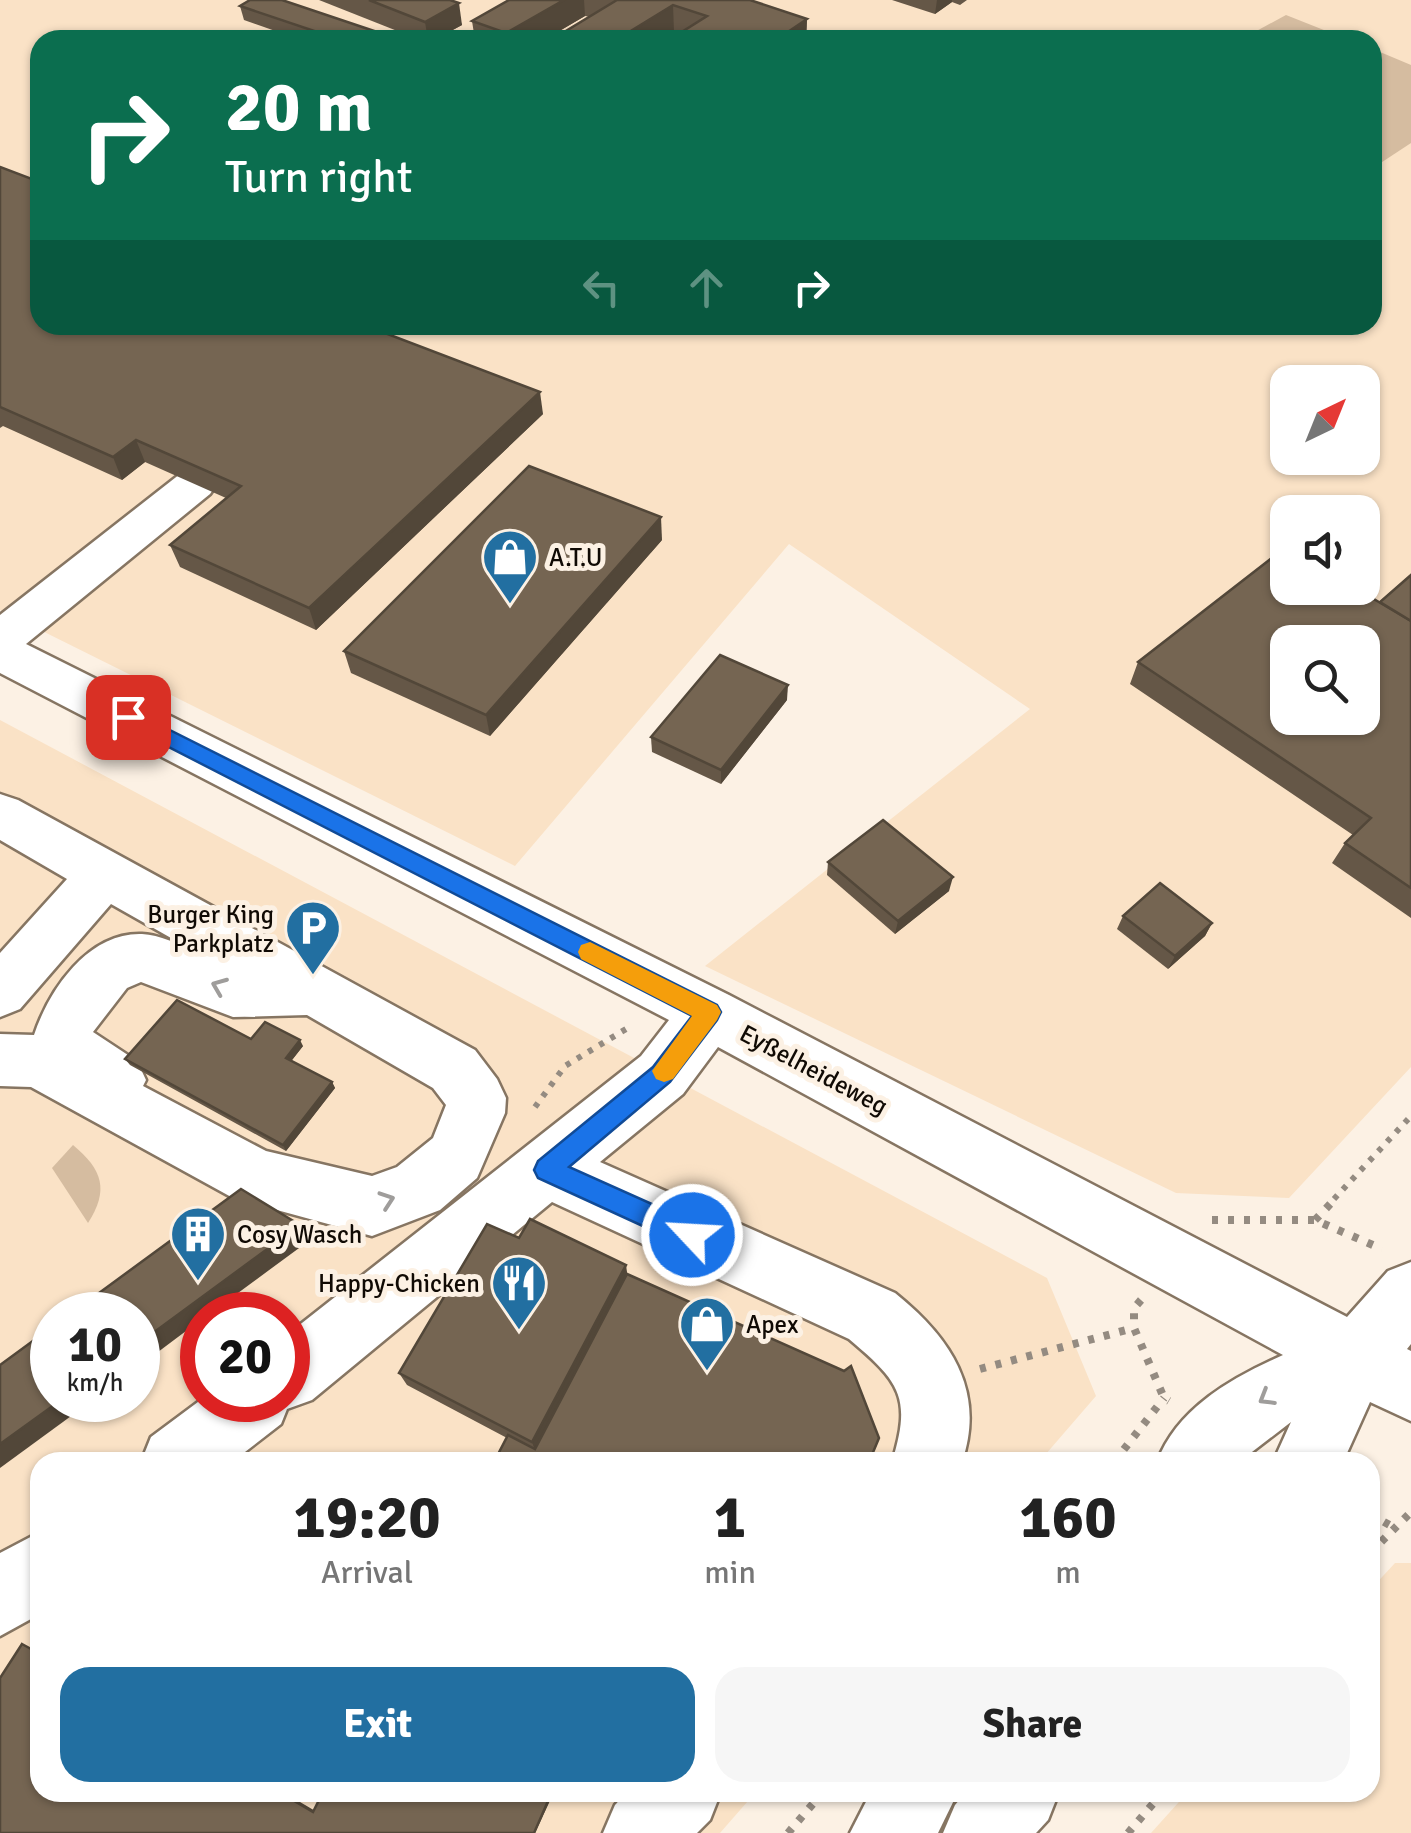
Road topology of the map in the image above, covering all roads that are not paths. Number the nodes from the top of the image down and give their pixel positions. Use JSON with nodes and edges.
{"nodes":[{"id":1,"x":195,"y":484,"type":"edge"},
{"id":2,"x":0,"y":640,"type":"edge"},
{"id":3,"x":0,"y":652,"type":"edge"},
{"id":4,"x":0,"y":815,"type":"edge"},
{"id":5,"x":103,"y":876,"type":"junction"},
{"id":6,"x":315,"y":991,"type":"junction"},
{"id":7,"x":0,"y":992,"type":"edge"},
{"id":8,"x":694,"y":1005,"type":"junction"},
{"id":9,"x":0,"y":1060,"type":"edge"},
{"id":10,"x":518,"y":1132,"type":"junction"},
{"id":11,"x":314,"y":1191,"type":"junction"},
{"id":12,"x":1403,"y":1274,"type":"edge"},
{"id":13,"x":310,"y":1353,"type":"edge"},
{"id":14,"x":1383,"y":1373,"type":"edge"},
{"id":15,"x":228,"y":1422,"type":"edge"},
{"id":16,"x":189,"y":1452,"type":"edge"},
{"id":17,"x":930,"y":1452,"type":"edge"},
{"id":18,"x":1201,"y":1452,"type":"edge"},
{"id":19,"x":1316,"y":1452,"type":"edge"},
{"id":20,"x":30,"y":1576,"type":"edge"},
{"id":21,"x":0,"y":1600,"type":"edge"},
{"id":22,"x":672,"y":1802,"type":"edge"},
{"id":23,"x":912,"y":1802,"type":"edge"},
{"id":24,"x":1011,"y":1802,"type":"edge"},
{"id":25,"x":643,"y":1833,"type":"edge"},
{"id":26,"x":890,"y":1833,"type":"edge"},
{"id":27,"x":983,"y":1833,"type":"edge"}],
"edges":[{"from":1,"to":2,"type":"street"},
{"from":3,"to":8,"type":"street","name":"Eyßelheideweg"},
{"from":4,"to":5,"type":"street"},
{"from":5,"to":6,"type":"street"},
{"from":5,"to":7,"type":"street"},
{"from":6,"to":10,"type":"street"},
{"from":6,"to":11,"type":"street","one_way":true},
{"from":8,"to":10,"type":"street"},
{"from":8,"to":14,"type":"street","name":"Eyßelheideweg"},
{"from":9,"to":11,"type":"street"},
{"from":11,"to":10,"type":"street","one_way":true},
{"from":10,"to":13,"type":"street"},
{"from":10,"to":17,"type":"street"},
{"from":12,"to":14,"type":"street"},
{"from":14,"to":18,"type":"street","one_way":true},
{"from":14,"to":19,"type":"street"},
{"from":15,"to":16,"type":"street"},
{"from":20,"to":21,"type":"street"},
{"from":22,"to":25,"type":"street"},
{"from":23,"to":26,"type":"street"},
{"from":24,"to":27,"type":"street"}]}
